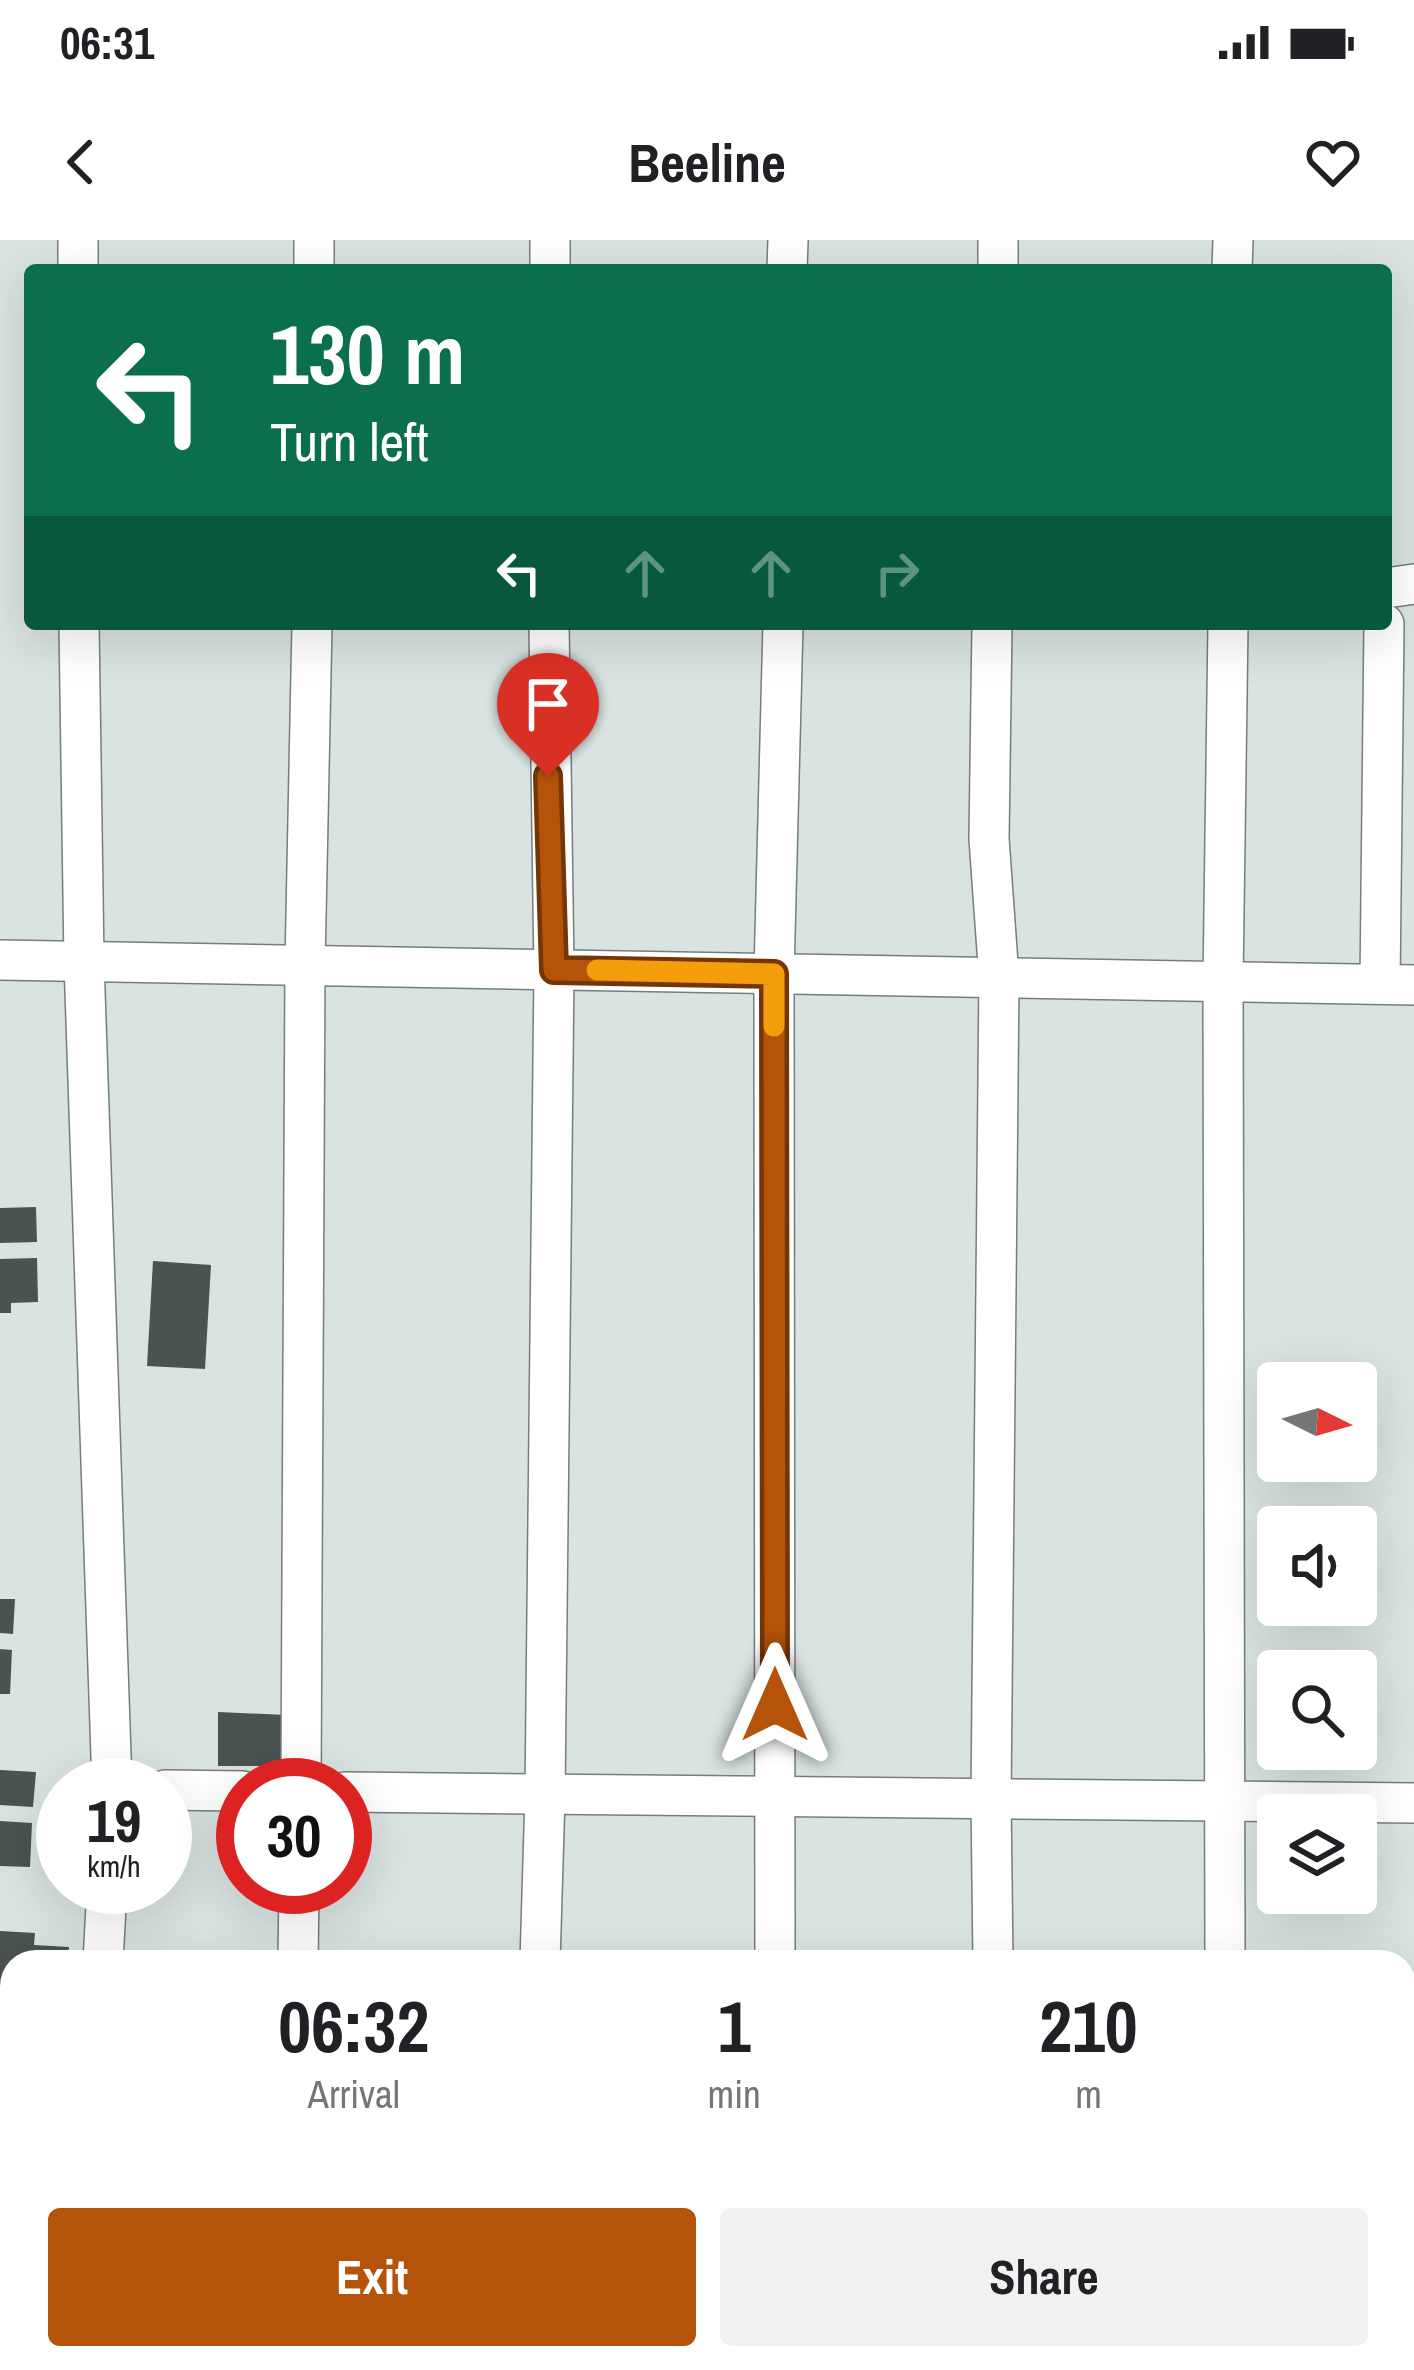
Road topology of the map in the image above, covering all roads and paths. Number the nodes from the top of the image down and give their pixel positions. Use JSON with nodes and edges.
{"nodes":[{"id":1,"x":79,"y":630,"type":"edge"},
{"id":2,"x":312,"y":630,"type":"edge"},
{"id":3,"x":549,"y":630,"type":"edge"},
{"id":4,"x":783,"y":630,"type":"edge"},
{"id":5,"x":992,"y":630,"type":"edge"},
{"id":6,"x":1228,"y":630,"type":"edge"},
{"id":7,"x":1384,"y":630,"type":"edge"},
{"id":8,"x":0,"y":960,"type":"edge"},
{"id":9,"x":84,"y":962,"type":"junction"},
{"id":10,"x":305,"y":965,"type":"junction"},
{"id":11,"x":554,"y":970,"type":"junction"},
{"id":12,"x":774,"y":974,"type":"junction"},
{"id":13,"x":999,"y":978,"type":"junction"},
{"id":14,"x":1223,"y":982,"type":"junction"},
{"id":15,"x":1397,"y":985,"type":"edge"},
{"id":16,"x":111,"y":1758,"type":"edge"},
{"id":17,"x":301,"y":1758,"type":"edge"},
{"id":18,"x":372,"y":1792,"type":"edge"},
{"id":19,"x":545,"y":1795,"type":"junction"},
{"id":20,"x":775,"y":1797,"type":"junction"},
{"id":21,"x":991,"y":1799,"type":"junction"},
{"id":22,"x":1222,"y":1802,"type":"junction"},
{"id":23,"x":1414,"y":1803,"type":"edge"},
{"id":24,"x":106,"y":1914,"type":"edge"},
{"id":25,"x":299,"y":1914,"type":"edge"},
{"id":26,"x":104,"y":1950,"type":"edge"},
{"id":27,"x":298,"y":1950,"type":"edge"},
{"id":28,"x":539,"y":1950,"type":"edge"},
{"id":29,"x":775,"y":1950,"type":"edge"},
{"id":30,"x":993,"y":1950,"type":"edge"},
{"id":31,"x":1225,"y":1950,"type":"edge"}],
"edges":[{"from":1,"to":9,"type":"street"},
{"from":2,"to":10,"type":"street"},
{"from":3,"to":11,"type":"street"},
{"from":4,"to":12,"type":"street"},
{"from":5,"to":13,"type":"street"},
{"from":6,"to":14,"type":"street"},
{"from":7,"to":15,"type":"street"},
{"from":8,"to":9,"type":"street"},
{"from":9,"to":10,"type":"street"},
{"from":9,"to":16,"type":"street"},
{"from":10,"to":11,"type":"street"},
{"from":10,"to":17,"type":"street"},
{"from":11,"to":12,"type":"street"},
{"from":11,"to":19,"type":"street"},
{"from":12,"to":13,"type":"street"},
{"from":12,"to":20,"type":"street"},
{"from":13,"to":14,"type":"street"},
{"from":13,"to":21,"type":"street"},
{"from":14,"to":15,"type":"street"},
{"from":14,"to":22,"type":"street"},
{"from":18,"to":19,"type":"street"},
{"from":19,"to":20,"type":"street"},
{"from":19,"to":28,"type":"street"},
{"from":20,"to":21,"type":"street"},
{"from":20,"to":29,"type":"street"},
{"from":21,"to":22,"type":"street"},
{"from":21,"to":30,"type":"street"},
{"from":22,"to":23,"type":"street"},
{"from":22,"to":31,"type":"street"},
{"from":24,"to":26,"type":"street"},
{"from":25,"to":27,"type":"street"}]}
